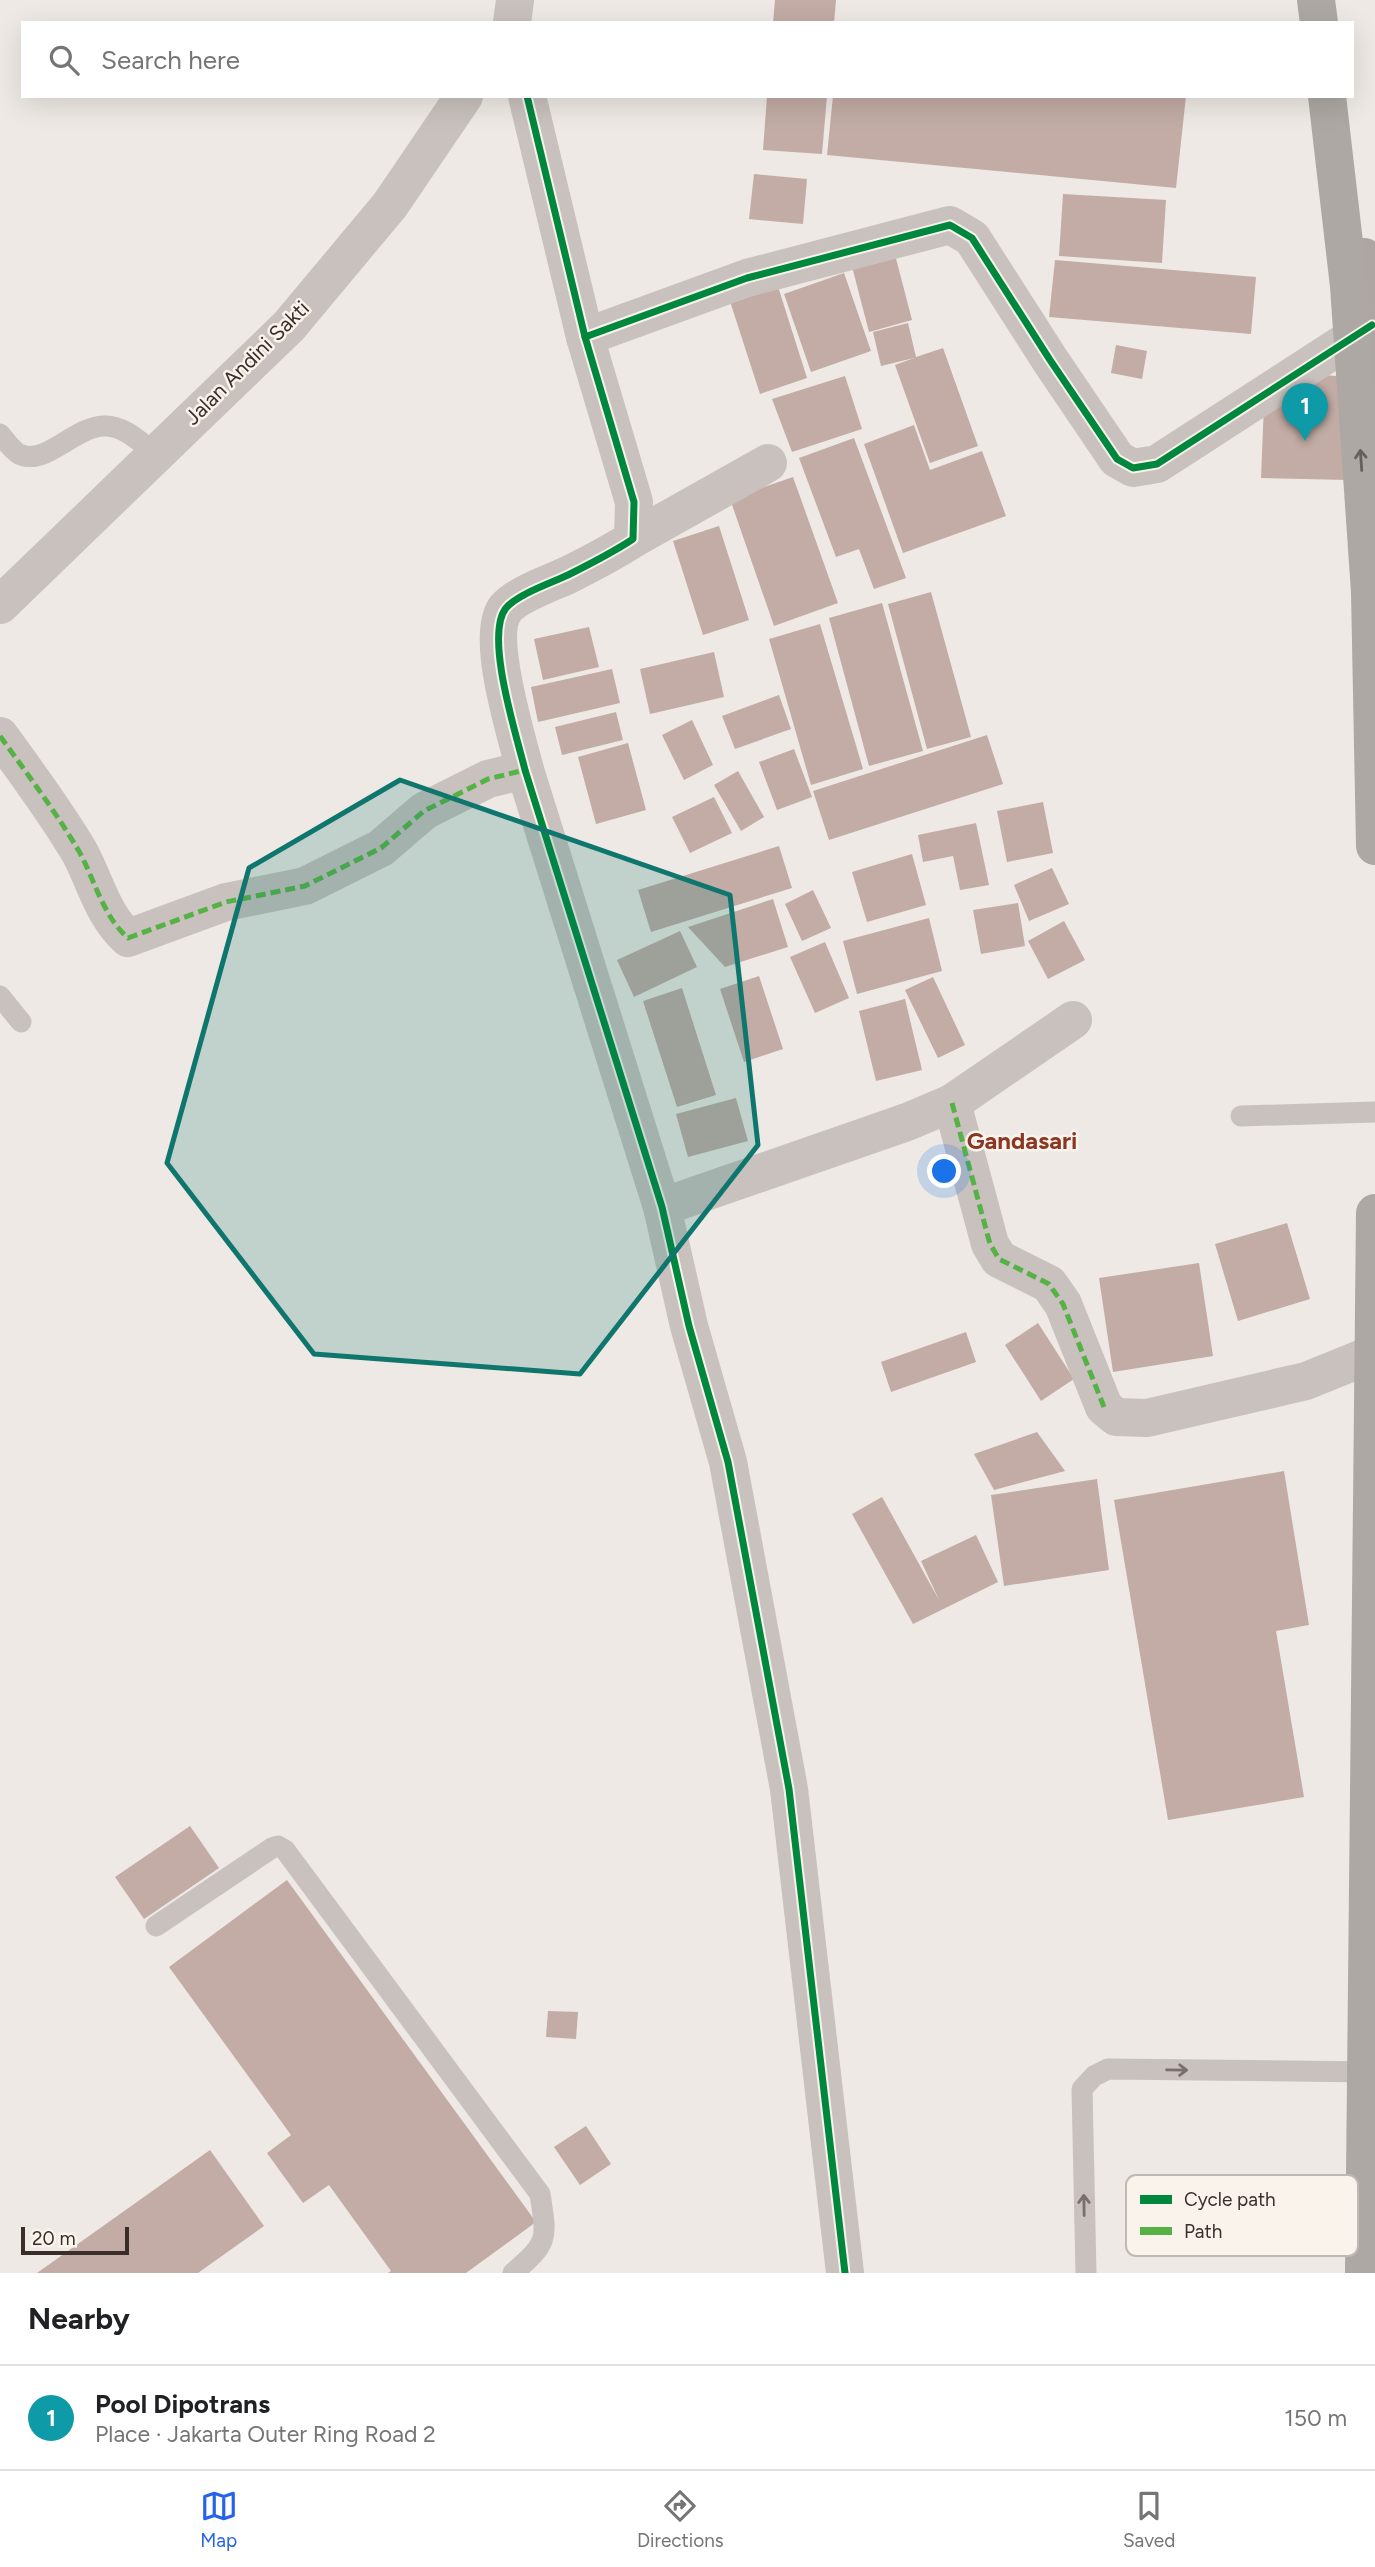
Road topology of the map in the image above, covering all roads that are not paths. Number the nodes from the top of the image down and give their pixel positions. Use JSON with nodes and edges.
{"nodes":[{"id":1,"x":515,"y":0,"type":"edge"},
{"id":2,"x":1316,"y":0,"type":"edge"},
{"id":3,"x":1333,"y":0,"type":"edge"},
{"id":4,"x":512,"y":21,"type":"edge"},
{"id":5,"x":1319,"y":21,"type":"edge"},
{"id":6,"x":1336,"y":21,"type":"edge"},
{"id":7,"x":463,"y":98,"type":"edge"},
{"id":8,"x":527,"y":98,"type":"edge"},
{"id":9,"x":1327,"y":98,"type":"edge"},
{"id":10,"x":1345,"y":98,"type":"edge"},
{"id":11,"x":1372,"y":325,"type":"junction"},
{"id":12,"x":585,"y":337,"type":"junction"},
{"id":13,"x":1375,"y":373,"type":"edge"},
{"id":14,"x":0,"y":434,"type":"edge"},
{"id":15,"x":156,"y":454,"type":"junction"},
{"id":16,"x":768,"y":463,"type":"dead end"},
{"id":17,"x":633,"y":539,"type":"junction"},
{"id":18,"x":0,"y":605,"type":"edge"},
{"id":19,"x":0,"y":736,"type":"edge"},
{"id":20,"x":525,"y":770,"type":"junction"},
{"id":21,"x":1375,"y":846,"type":"edge"},
{"id":22,"x":0,"y":996,"type":"edge"},
{"id":23,"x":1073,"y":1020,"type":"dead end"},
{"id":24,"x":21,"y":1022,"type":"dead end"},
{"id":25,"x":952,"y":1104,"type":"junction"},
{"id":26,"x":1375,"y":1112,"type":"edge"},
{"id":27,"x":1241,"y":1116,"type":"dead end"},
{"id":28,"x":662,"y":1207,"type":"junction"},
{"id":29,"x":1375,"y":1213,"type":"edge"},
{"id":30,"x":1375,"y":1353,"type":"edge"},
{"id":31,"x":156,"y":1926,"type":"dead end"},
{"id":32,"x":1375,"y":2072,"type":"edge"},
{"id":33,"x":513,"y":2273,"type":"edge"},
{"id":34,"x":845,"y":2273,"type":"edge"},
{"id":35,"x":1086,"y":2273,"type":"edge"},
{"id":36,"x":1364,"y":2273,"type":"edge"}],
"edges":[{"from":1,"to":4,"type":"street"},
{"from":2,"to":5,"type":"highway"},
{"from":3,"to":6,"type":"main road"},
{"from":7,"to":15,"type":"street","name":"Jalan Andini Sakti"},
{"from":8,"to":12,"type":"street"},
{"from":21,"to":9,"type":"highway","one_way":true,"bridge":true},
{"from":10,"to":11,"type":"main road"},
{"from":11,"to":12,"type":"street"},
{"from":11,"to":13,"type":"main road"},
{"from":12,"to":17,"type":"street"},
{"from":14,"to":15,"type":"lane"},
{"from":15,"to":18,"type":"street","name":"Jalan Andini Sakti"},
{"from":16,"to":17,"type":"street"},
{"from":17,"to":20,"type":"street"},
{"from":19,"to":20,"type":"street"},
{"from":20,"to":28,"type":"street"},
{"from":22,"to":24,"type":"lane"},
{"from":23,"to":25,"type":"street"},
{"from":25,"to":28,"type":"street"},
{"from":25,"to":30,"type":"street"},
{"from":26,"to":27,"type":"lane"},
{"from":28,"to":34,"type":"street"},
{"from":29,"to":36,"type":"highway","bridge":true},
{"from":31,"to":33,"type":"lane"},
{"from":35,"to":32,"type":"lane","one_way":true}]}
